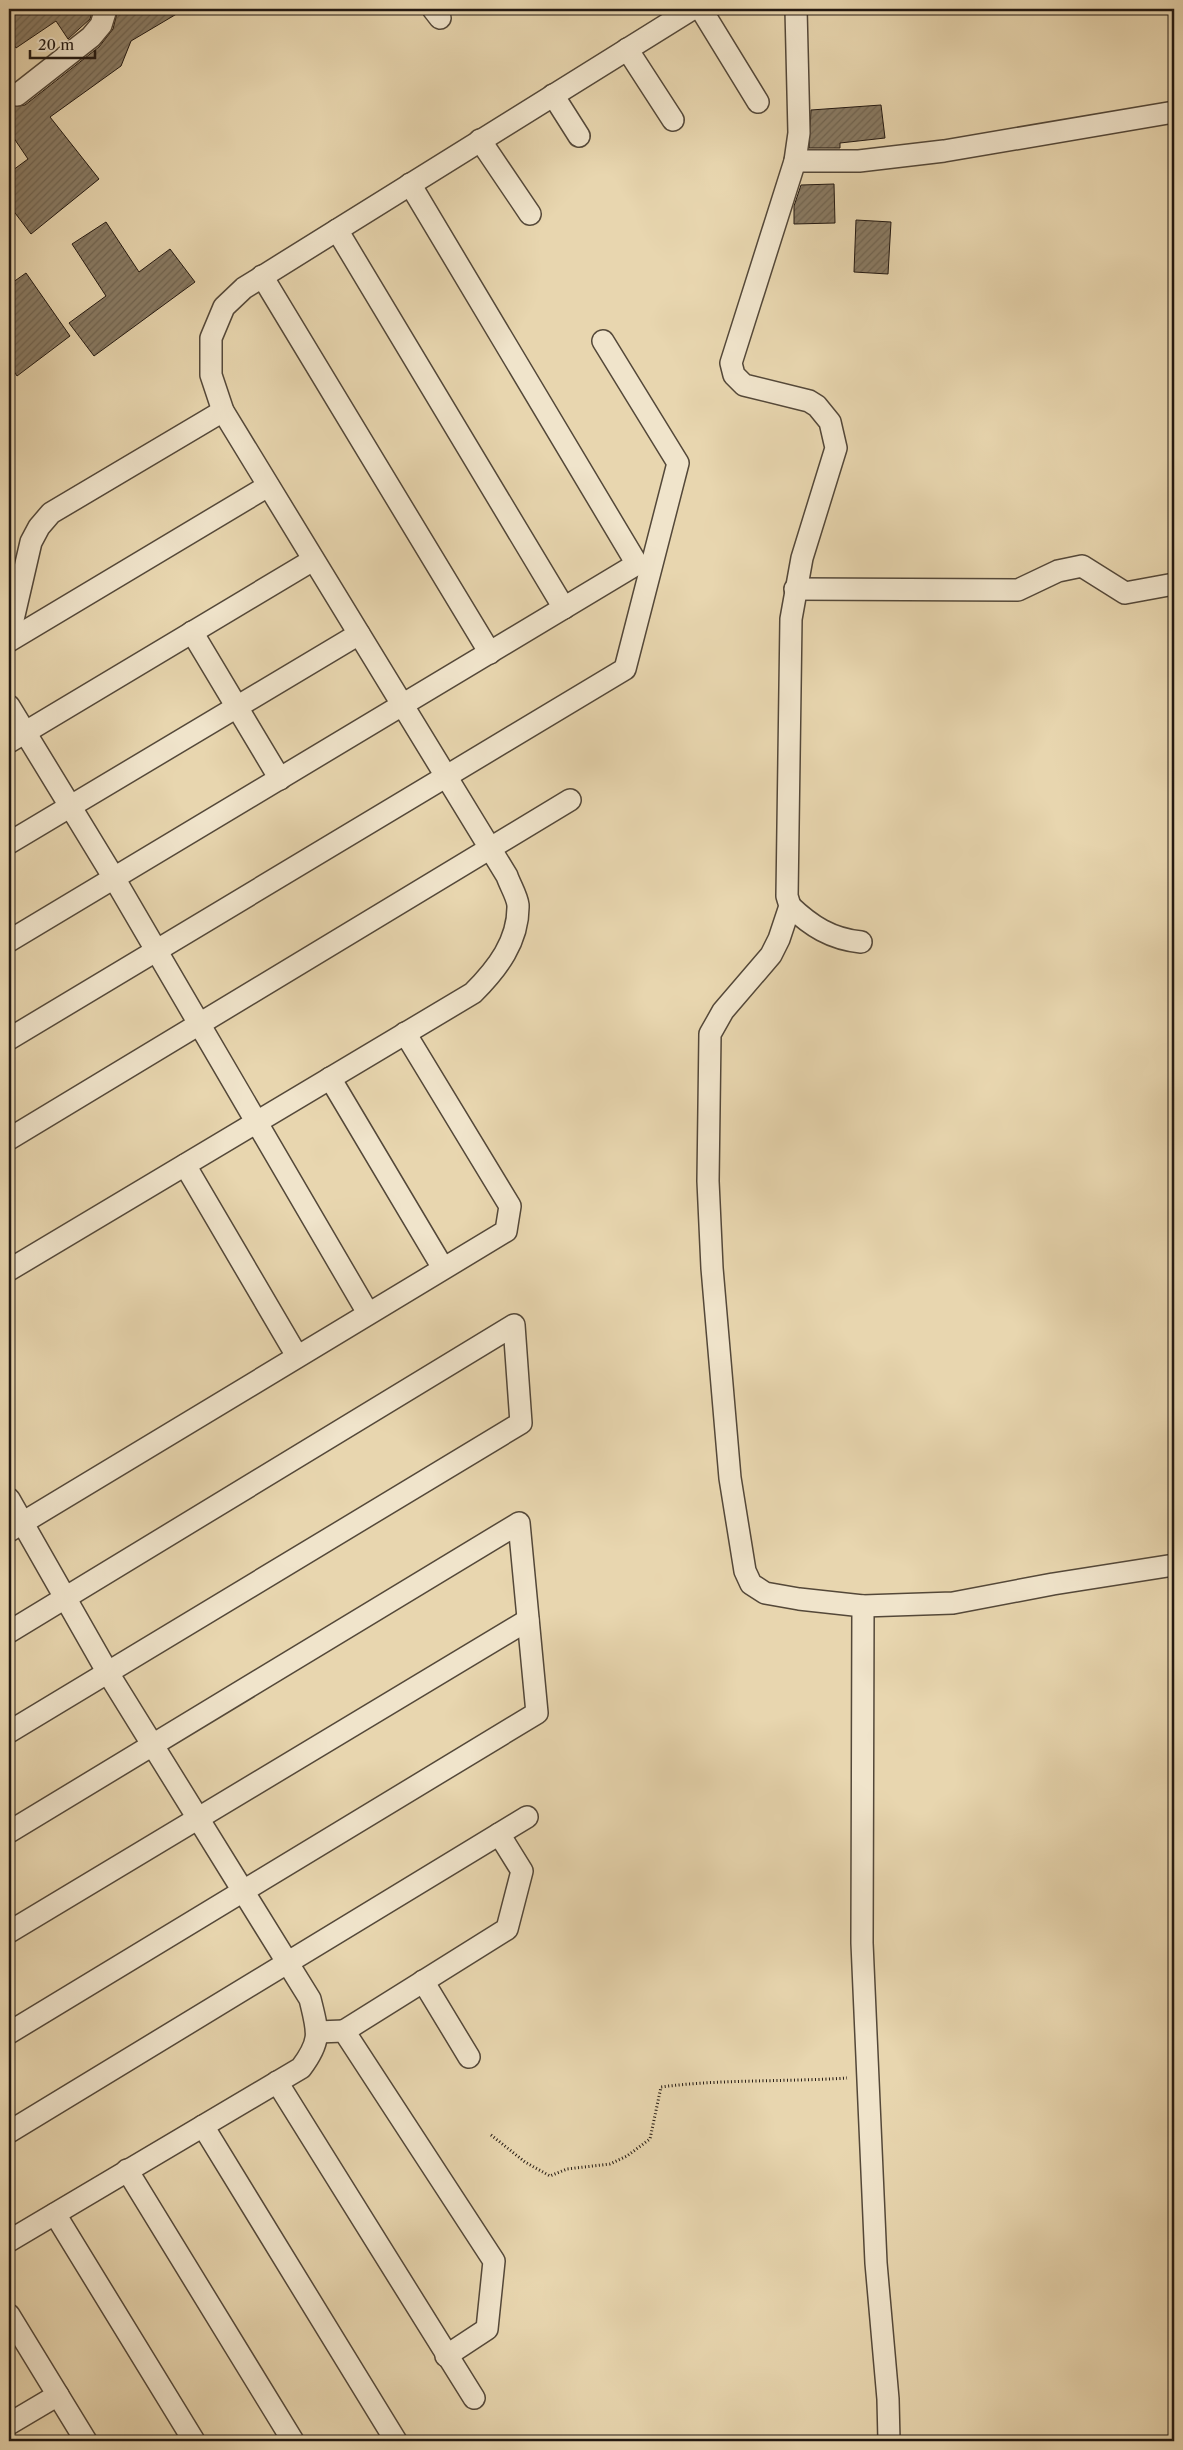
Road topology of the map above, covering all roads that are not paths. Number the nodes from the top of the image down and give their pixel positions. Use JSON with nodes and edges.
{"nodes":[{"id":1,"x":106,"y":9,"type":"edge"},
{"id":2,"x":692,"y":9,"type":"edge"},
{"id":3,"x":701,"y":9,"type":"edge"},
{"id":4,"x":796,"y":9,"type":"edge"},
{"id":5,"x":627,"y":50,"type":"junction"},
{"id":6,"x":17,"y":95,"type":"dead end"},
{"id":7,"x":553,"y":95,"type":"junction"},
{"id":8,"x":758,"y":102,"type":"dead end"},
{"id":9,"x":1174,"y":112,"type":"edge"},
{"id":10,"x":673,"y":120,"type":"dead end"},
{"id":11,"x":579,"y":136,"type":"dead end"},
{"id":12,"x":480,"y":140,"type":"junction"},
{"id":13,"x":795,"y":161,"type":"junction"},
{"id":14,"x":410,"y":184,"type":"junction"},
{"id":15,"x":530,"y":214,"type":"dead end"},
{"id":16,"x":337,"y":230,"type":"junction"},
{"id":17,"x":262,"y":276,"type":"junction"},
{"id":18,"x":603,"y":341,"type":"dead end"},
{"id":19,"x":223,"y":411,"type":"junction"},
{"id":20,"x":268,"y":486,"type":"junction"},
{"id":21,"x":313,"y":560,"type":"junction"},
{"id":22,"x":1174,"y":584,"type":"edge"},
{"id":23,"x":795,"y":589,"type":"junction"},
{"id":24,"x":564,"y":608,"type":"junction"},
{"id":25,"x":192,"y":632,"type":"junction"},
{"id":26,"x":359,"y":634,"type":"junction"},
{"id":27,"x":9,"y":639,"type":"edge"},
{"id":28,"x":490,"y":653,"type":"junction"},
{"id":29,"x":9,"y":706,"type":"edge"},
{"id":30,"x":403,"y":706,"type":"junction"},
{"id":31,"x":237,"y":707,"type":"junction"},
{"id":32,"x":17,"y":738,"type":"edge"},
{"id":33,"x":445,"y":775,"type":"junction"},
{"id":34,"x":280,"y":779,"type":"junction"},
{"id":35,"x":570,"y":800,"type":"dead end"},
{"id":36,"x":69,"y":807,"type":"junction"},
{"id":37,"x":9,"y":843,"type":"edge"},
{"id":38,"x":490,"y":850,"type":"junction"},
{"id":39,"x":114,"y":878,"type":"junction"},
{"id":40,"x":790,"y":906,"type":"junction"},
{"id":41,"x":9,"y":941,"type":"edge"},
{"id":42,"x":861,"y":942,"type":"dead end"},
{"id":43,"x":156,"y":950,"type":"junction"},
{"id":44,"x":200,"y":1023,"type":"junction"},
{"id":45,"x":405,"y":1033,"type":"junction"},
{"id":46,"x":9,"y":1039,"type":"edge"},
{"id":47,"x":330,"y":1078,"type":"junction"},
{"id":48,"x":257,"y":1121,"type":"junction"},
{"id":49,"x":9,"y":1139,"type":"edge"},
{"id":50,"x":185,"y":1164,"type":"junction"},
{"id":51,"x":443,"y":1268,"type":"junction"},
{"id":52,"x":9,"y":1270,"type":"edge"},
{"id":53,"x":368,"y":1312,"type":"junction"},
{"id":54,"x":297,"y":1356,"type":"junction"},
{"id":55,"x":9,"y":1499,"type":"edge"},
{"id":56,"x":16,"y":1527,"type":"edge"},
{"id":57,"x":1174,"y":1565,"type":"edge"},
{"id":58,"x":66,"y":1598,"type":"junction"},
{"id":59,"x":863,"y":1606,"type":"junction"},
{"id":60,"x":528,"y":1620,"type":"junction"},
{"id":61,"x":9,"y":1632,"type":"edge"},
{"id":62,"x":108,"y":1673,"type":"junction"},
{"id":63,"x":9,"y":1732,"type":"edge"},
{"id":64,"x":152,"y":1745,"type":"junction"},
{"id":65,"x":527,"y":1817,"type":"dead end"},
{"id":66,"x":198,"y":1818,"type":"junction"},
{"id":67,"x":9,"y":1832,"type":"edge"},
{"id":68,"x":499,"y":1834,"type":"junction"},
{"id":69,"x":243,"y":1891,"type":"junction"},
{"id":70,"x":9,"y":1932,"type":"edge"},
{"id":71,"x":288,"y":1963,"type":"junction"},
{"id":72,"x":424,"y":1981,"type":"junction"},
{"id":73,"x":344,"y":2031,"type":"junction"},
{"id":74,"x":318,"y":2032,"type":"junction"},
{"id":75,"x":9,"y":2033,"type":"edge"},
{"id":76,"x":469,"y":2057,"type":"dead end"},
{"id":77,"x":277,"y":2082,"type":"junction"},
{"id":78,"x":203,"y":2126,"type":"junction"},
{"id":79,"x":9,"y":2132,"type":"edge"},
{"id":80,"x":127,"y":2170,"type":"junction"},
{"id":81,"x":55,"y":2214,"type":"junction"},
{"id":82,"x":9,"y":2242,"type":"edge"},
{"id":83,"x":10,"y":2320,"type":"edge"},
{"id":84,"x":446,"y":2356,"type":"junction"},
{"id":85,"x":58,"y":2395,"type":"junction"},
{"id":86,"x":474,"y":2398,"type":"dead end"},
{"id":87,"x":9,"y":2424,"type":"edge"},
{"id":88,"x":86,"y":2441,"type":"edge"},
{"id":89,"x":194,"y":2441,"type":"edge"},
{"id":90,"x":292,"y":2441,"type":"edge"},
{"id":91,"x":396,"y":2441,"type":"edge"},
{"id":92,"x":890,"y":2441,"type":"edge"}],
"edges":[{"from":1,"to":6,"type":"street"},
{"from":2,"to":5,"type":"street"},
{"from":3,"to":8,"type":"street"},
{"from":4,"to":13,"type":"street"},
{"from":5,"to":7,"type":"street"},
{"from":5,"to":10,"type":"street"},
{"from":7,"to":11,"type":"street"},
{"from":7,"to":12,"type":"street"},
{"from":9,"to":13,"type":"street"},
{"from":12,"to":14,"type":"street"},
{"from":12,"to":15,"type":"street"},
{"from":13,"to":23,"type":"street"},
{"from":14,"to":16,"type":"street"},
{"from":14,"to":24,"type":"street"},
{"from":16,"to":17,"type":"street"},
{"from":16,"to":24,"type":"street"},
{"from":17,"to":19,"type":"street"},
{"from":17,"to":28,"type":"street"},
{"from":18,"to":33,"type":"street"},
{"from":19,"to":20,"type":"street"},
{"from":19,"to":27,"type":"street"},
{"from":20,"to":21,"type":"street"},
{"from":20,"to":27,"type":"street"},
{"from":21,"to":25,"type":"street"},
{"from":21,"to":26,"type":"street"},
{"from":22,"to":23,"type":"street"},
{"from":23,"to":40,"type":"street"},
{"from":24,"to":28,"type":"street"},
{"from":25,"to":31,"type":"street"},
{"from":25,"to":32,"type":"street"},
{"from":26,"to":30,"type":"street"},
{"from":26,"to":31,"type":"street"},
{"from":28,"to":30,"type":"street"},
{"from":29,"to":32,"type":"street"},
{"from":30,"to":33,"type":"street"},
{"from":30,"to":34,"type":"street"},
{"from":30,"to":39,"type":"street"},
{"from":31,"to":34,"type":"street"},
{"from":31,"to":36,"type":"street"},
{"from":32,"to":36,"type":"street"},
{"from":33,"to":38,"type":"street"},
{"from":33,"to":43,"type":"street"},
{"from":34,"to":39,"type":"street"},
{"from":35,"to":38,"type":"street"},
{"from":36,"to":37,"type":"street"},
{"from":36,"to":39,"type":"street"},
{"from":38,"to":44,"type":"street"},
{"from":38,"to":45,"type":"street"},
{"from":39,"to":41,"type":"street"},
{"from":39,"to":43,"type":"street"},
{"from":40,"to":42,"type":"street"},
{"from":40,"to":59,"type":"street"},
{"from":43,"to":44,"type":"street"},
{"from":43,"to":46,"type":"street"},
{"from":44,"to":48,"type":"street"},
{"from":44,"to":49,"type":"street"},
{"from":45,"to":47,"type":"street"},
{"from":45,"to":51,"type":"street"},
{"from":47,"to":48,"type":"street"},
{"from":47,"to":51,"type":"street"},
{"from":48,"to":50,"type":"street"},
{"from":48,"to":53,"type":"street"},
{"from":50,"to":52,"type":"street"},
{"from":50,"to":54,"type":"street"},
{"from":51,"to":53,"type":"street"},
{"from":53,"to":54,"type":"street"},
{"from":54,"to":56,"type":"street"},
{"from":55,"to":56,"type":"street"},
{"from":56,"to":58,"type":"street"},
{"from":57,"to":59,"type":"street"},
{"from":58,"to":61,"type":"street"},
{"from":58,"to":62,"type":"street"},
{"from":58,"to":62,"type":"street"},
{"from":59,"to":92,"type":"street"},
{"from":60,"to":64,"type":"street"},
{"from":60,"to":66,"type":"street"},
{"from":60,"to":69,"type":"street"},
{"from":62,"to":63,"type":"street"},
{"from":62,"to":64,"type":"street"},
{"from":64,"to":66,"type":"street"},
{"from":64,"to":67,"type":"street"},
{"from":65,"to":68,"type":"street"},
{"from":66,"to":69,"type":"street"},
{"from":66,"to":70,"type":"street"},
{"from":68,"to":71,"type":"street"},
{"from":68,"to":72,"type":"street"},
{"from":69,"to":71,"type":"street"},
{"from":69,"to":75,"type":"street"},
{"from":71,"to":74,"type":"street"},
{"from":71,"to":79,"type":"street"},
{"from":72,"to":73,"type":"street"},
{"from":72,"to":76,"type":"street"},
{"from":73,"to":74,"type":"street"},
{"from":73,"to":84,"type":"street"},
{"from":74,"to":77,"type":"street"},
{"from":77,"to":78,"type":"street"},
{"from":77,"to":84,"type":"street"},
{"from":78,"to":80,"type":"street"},
{"from":78,"to":91,"type":"street"},
{"from":80,"to":81,"type":"street"},
{"from":80,"to":90,"type":"street"},
{"from":81,"to":82,"type":"street"},
{"from":81,"to":89,"type":"street"},
{"from":83,"to":85,"type":"street"},
{"from":84,"to":86,"type":"street"},
{"from":85,"to":87,"type":"street"},
{"from":85,"to":88,"type":"street"}]}
